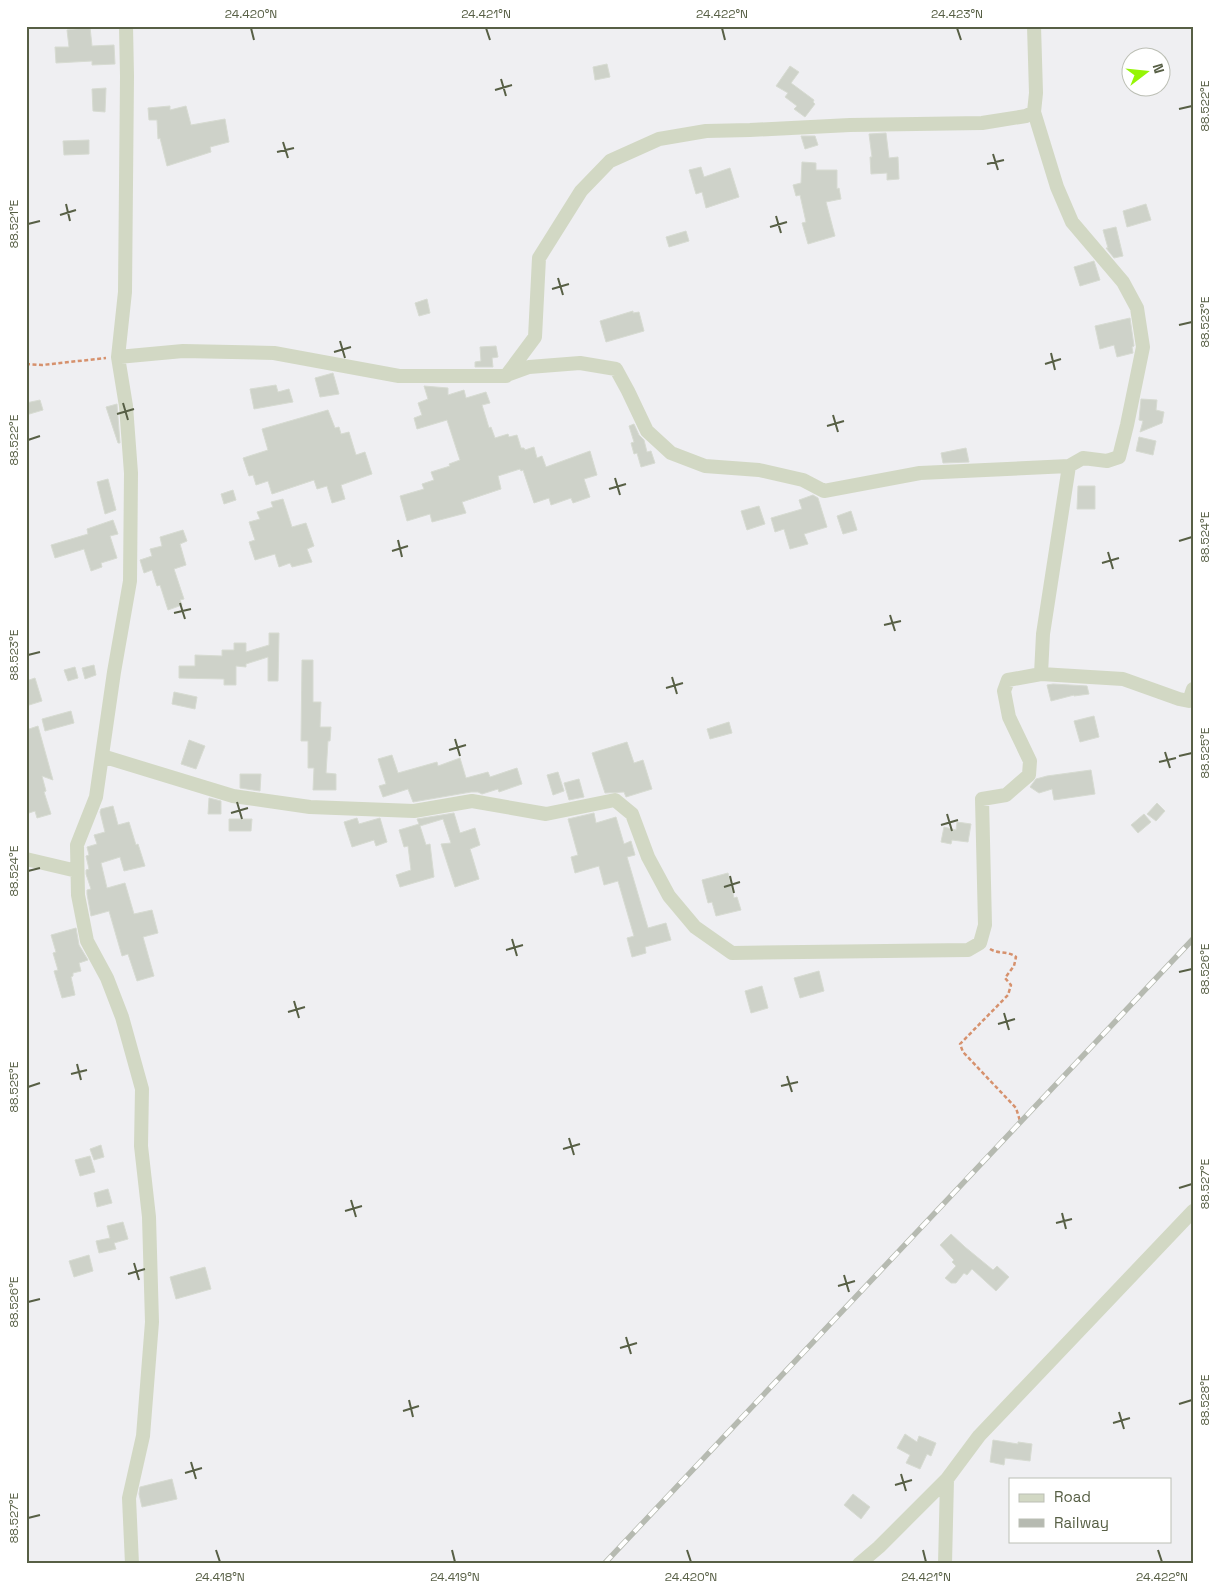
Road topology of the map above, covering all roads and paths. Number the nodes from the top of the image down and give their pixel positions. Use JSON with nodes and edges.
{"nodes":[{"id":1,"x":126,"y":26,"type":"edge"},
{"id":2,"x":1034,"y":26,"type":"edge"},
{"id":3,"x":1034,"y":112,"type":"junction"},
{"id":4,"x":118,"y":357,"type":"junction"},
{"id":5,"x":26,"y":364,"type":"edge"},
{"id":6,"x":506,"y":376,"type":"junction"},
{"id":7,"x":1069,"y":466,"type":"junction"},
{"id":8,"x":1041,"y":674,"type":"junction"},
{"id":9,"x":1193,"y":689,"type":"edge"},
{"id":10,"x":102,"y":756,"type":"junction"},
{"id":11,"x":26,"y":859,"type":"edge"},
{"id":12,"x":78,"y":870,"type":"junction"},
{"id":13,"x":980,"y":943,"type":"junction"},
{"id":14,"x":1021,"y":1124,"type":"dead end"},
{"id":15,"x":1193,"y":1211,"type":"edge"},
{"id":16,"x":947,"y":1479,"type":"junction"},
{"id":17,"x":132,"y":1564,"type":"edge"},
{"id":18,"x":859,"y":1564,"type":"edge"},
{"id":19,"x":945,"y":1564,"type":"edge"}],
"edges":[{"from":1,"to":4,"type":"street"},
{"from":2,"to":3,"type":"street"},
{"from":3,"to":6,"type":"street"},
{"from":3,"to":7,"type":"street"},
{"from":4,"to":5,"type":"path"},
{"from":4,"to":6,"type":"street"},
{"from":4,"to":10,"type":"street"},
{"from":6,"to":7,"type":"street"},
{"from":7,"to":8,"type":"street"},
{"from":8,"to":9,"type":"street"},
{"from":8,"to":13,"type":"street"},
{"from":10,"to":12,"type":"street"},
{"from":10,"to":13,"type":"street"},
{"from":11,"to":12,"type":"street"},
{"from":12,"to":17,"type":"street"},
{"from":13,"to":14,"type":"path"},
{"from":15,"to":16,"type":"street"},
{"from":16,"to":18,"type":"street"},
{"from":16,"to":19,"type":"street"}]}
